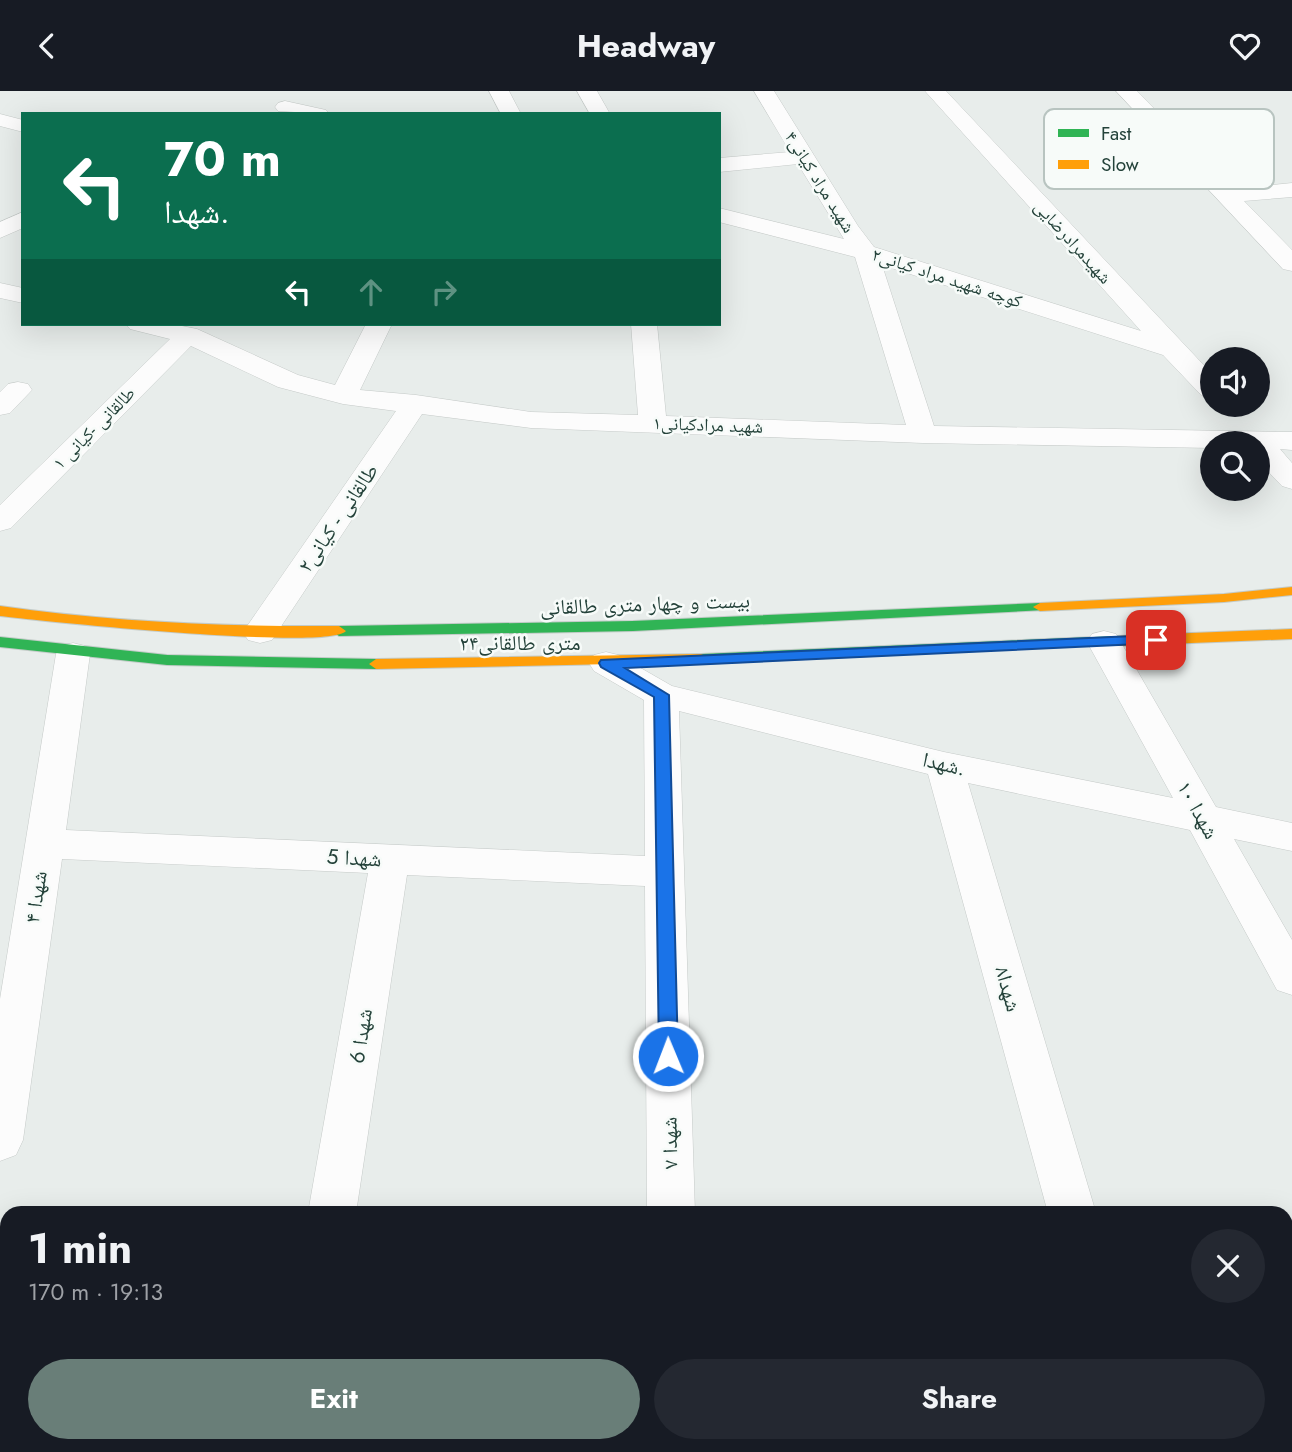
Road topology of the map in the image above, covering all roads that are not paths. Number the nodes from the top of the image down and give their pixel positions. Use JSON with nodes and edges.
{"nodes":[{"id":1,"x":499,"y":91,"type":"edge"},
{"id":2,"x":587,"y":91,"type":"edge"},
{"id":3,"x":764,"y":91,"type":"edge"},
{"id":4,"x":935,"y":91,"type":"edge"},
{"id":5,"x":1126,"y":91,"type":"edge"},
{"id":6,"x":282,"y":104,"type":"edge"},
{"id":7,"x":1143,"y":109,"type":"edge"},
{"id":8,"x":312,"y":112,"type":"edge"},
{"id":9,"x":510,"y":112,"type":"edge"},
{"id":10,"x":599,"y":112,"type":"edge"},
{"id":11,"x":0,"y":120,"type":"edge"},
{"id":12,"x":21,"y":125,"type":"edge"},
{"id":13,"x":806,"y":157,"type":"junction"},
{"id":14,"x":721,"y":165,"type":"edge"},
{"id":15,"x":1220,"y":189,"type":"edge"},
{"id":16,"x":1292,"y":190,"type":"edge"},
{"id":17,"x":1226,"y":195,"type":"junction"},
{"id":18,"x":721,"y":216,"type":"edge"},
{"id":19,"x":21,"y":220,"type":"edge"},
{"id":20,"x":0,"y":232,"type":"edge"},
{"id":21,"x":21,"y":239,"type":"edge"},
{"id":22,"x":866,"y":252,"type":"junction"},
{"id":23,"x":1292,"y":264,"type":"edge"},
{"id":24,"x":0,"y":290,"type":"edge"},
{"id":25,"x":21,"y":295,"type":"edge"},
{"id":26,"x":148,"y":326,"type":"edge"},
{"id":27,"x":378,"y":326,"type":"edge"},
{"id":28,"x":644,"y":326,"type":"edge"},
{"id":29,"x":188,"y":335,"type":"junction"},
{"id":30,"x":1172,"y":349,"type":"junction"},
{"id":31,"x":1200,"y":377,"type":"edge"},
{"id":32,"x":343,"y":396,"type":"junction"},
{"id":33,"x":416,"y":403,"type":"junction"},
{"id":34,"x":1237,"y":417,"type":"edge"},
{"id":35,"x":653,"y":423,"type":"junction"},
{"id":36,"x":1248,"y":431,"type":"edge"},
{"id":37,"x":923,"y":433,"type":"junction"},
{"id":38,"x":1200,"y":440,"type":"edge"},
{"id":39,"x":1292,"y":441,"type":"edge"},
{"id":40,"x":1270,"y":442,"type":"edge"},
{"id":41,"x":1270,"y":456,"type":"edge"},
{"id":42,"x":1292,"y":480,"type":"edge"},
{"id":43,"x":0,"y":522,"type":"edge"},
{"id":44,"x":1292,"y":591,"type":"edge"},
{"id":45,"x":0,"y":611,"type":"edge"},
{"id":46,"x":260,"y":632,"type":"junction"},
{"id":47,"x":1292,"y":634,"type":"edge"},
{"id":48,"x":0,"y":642,"type":"edge"},
{"id":49,"x":1104,"y":642,"type":"junction"},
{"id":50,"x":73,"y":654,"type":"junction"},
{"id":51,"x":606,"y":663,"type":"junction"},
{"id":52,"x":662,"y":695,"type":"junction"},
{"id":53,"x":944,"y":765,"type":"junction"},
{"id":54,"x":1202,"y":818,"type":"junction"},
{"id":55,"x":1292,"y":837,"type":"edge"},
{"id":56,"x":44,"y":845,"type":"junction"},
{"id":57,"x":390,"y":860,"type":"junction"},
{"id":58,"x":665,"y":872,"type":"junction"},
{"id":59,"x":1292,"y":978,"type":"edge"},
{"id":60,"x":0,"y":1140,"type":"edge"},
{"id":61,"x":333,"y":1206,"type":"edge"},
{"id":62,"x":671,"y":1206,"type":"edge"},
{"id":63,"x":1070,"y":1206,"type":"edge"}],
"edges":[{"from":1,"to":9,"type":"street"},
{"from":2,"to":10,"type":"street"},
{"from":3,"to":13,"type":"street","name":"شهید مراد کیانی۴"},
{"from":4,"to":30,"type":"street","name":"شهیدمرادرضایی"},
{"from":5,"to":7,"type":"street"},
{"from":6,"to":8,"type":"street"},
{"from":11,"to":12,"type":"street"},
{"from":13,"to":14,"type":"street"},
{"from":13,"to":22,"type":"street","name":"شهید مراد کیانی۴"},
{"from":15,"to":17,"type":"street"},
{"from":16,"to":17,"type":"street"},
{"from":17,"to":23,"type":"street"},
{"from":18,"to":22,"type":"street","name":"کوچه شهید مراد کیانی۲"},
{"from":19,"to":20,"type":"street"},
{"from":20,"to":21,"type":"street"},
{"from":22,"to":30,"type":"street","name":"کوچه شهید مراد کیانی۲"},
{"from":22,"to":37,"type":"street","name":"شهید مراد کیانی۴"},
{"from":24,"to":25,"type":"street"},
{"from":26,"to":29,"type":"street","name":"شهید مرادکیانی۱"},
{"from":27,"to":32,"type":"street"},
{"from":28,"to":35,"type":"street"},
{"from":29,"to":32,"type":"street","name":"شهید مرادکیانی۱"},
{"from":29,"to":43,"type":"street","name":"طالقانی -کیانی ۱"},
{"from":30,"to":31,"type":"street","name":"شهیدمرادرضایی"},
{"from":32,"to":33,"type":"street","name":"شهید مرادکیانی۱"},
{"from":33,"to":35,"type":"street","name":"شهید مرادکیانی۱"},
{"from":33,"to":46,"type":"street","name":"طالقانی - کیانی۲"},
{"from":34,"to":36,"type":"street"},
{"from":35,"to":37,"type":"street","name":"شهید مرادکیانی۱"},
{"from":37,"to":38,"type":"street","name":"شهید مرادکیانی۱"},
{"from":39,"to":40,"type":"street","name":"شهید مرادکیانی۱"},
{"from":41,"to":42,"type":"street"},
{"from":44,"to":46,"type":"main road","name":"بیست و چهار متری طالقانی"},
{"from":45,"to":46,"type":"main road","name":"بیست و چهار متری طالقانی"},
{"from":47,"to":49,"type":"main road","name":"۲۴متری طالقانی"},
{"from":48,"to":50,"type":"main road","name":"۲۴متری طالقانی"},
{"from":49,"to":51,"type":"main road","name":"۲۴متری طالقانی"},
{"from":49,"to":54,"type":"street","name":"شهدا ۱۰"},
{"from":50,"to":51,"type":"main road","name":"۲۴متری طالقانی"},
{"from":50,"to":56,"type":"street","name":"شهدا ۴"},
{"from":51,"to":52,"type":"street","name":"شهدا."},
{"from":52,"to":53,"type":"street","name":"شهدا."},
{"from":52,"to":58,"type":"street","name":"شهدا ۷"},
{"from":53,"to":54,"type":"street","name":"شهدا."},
{"from":53,"to":63,"type":"street","name":"شهدا۸"},
{"from":54,"to":55,"type":"street","name":"شهدا."},
{"from":54,"to":59,"type":"street","name":"شهدا ۱۰"},
{"from":56,"to":57,"type":"street","name":"شهدا 5"},
{"from":56,"to":60,"type":"street","name":"شهدا ۴"},
{"from":57,"to":58,"type":"street","name":"شهدا 5"},
{"from":57,"to":61,"type":"street","name":"شهدا 6"},
{"from":58,"to":62,"type":"street","name":"شهدا ۷"}]}
